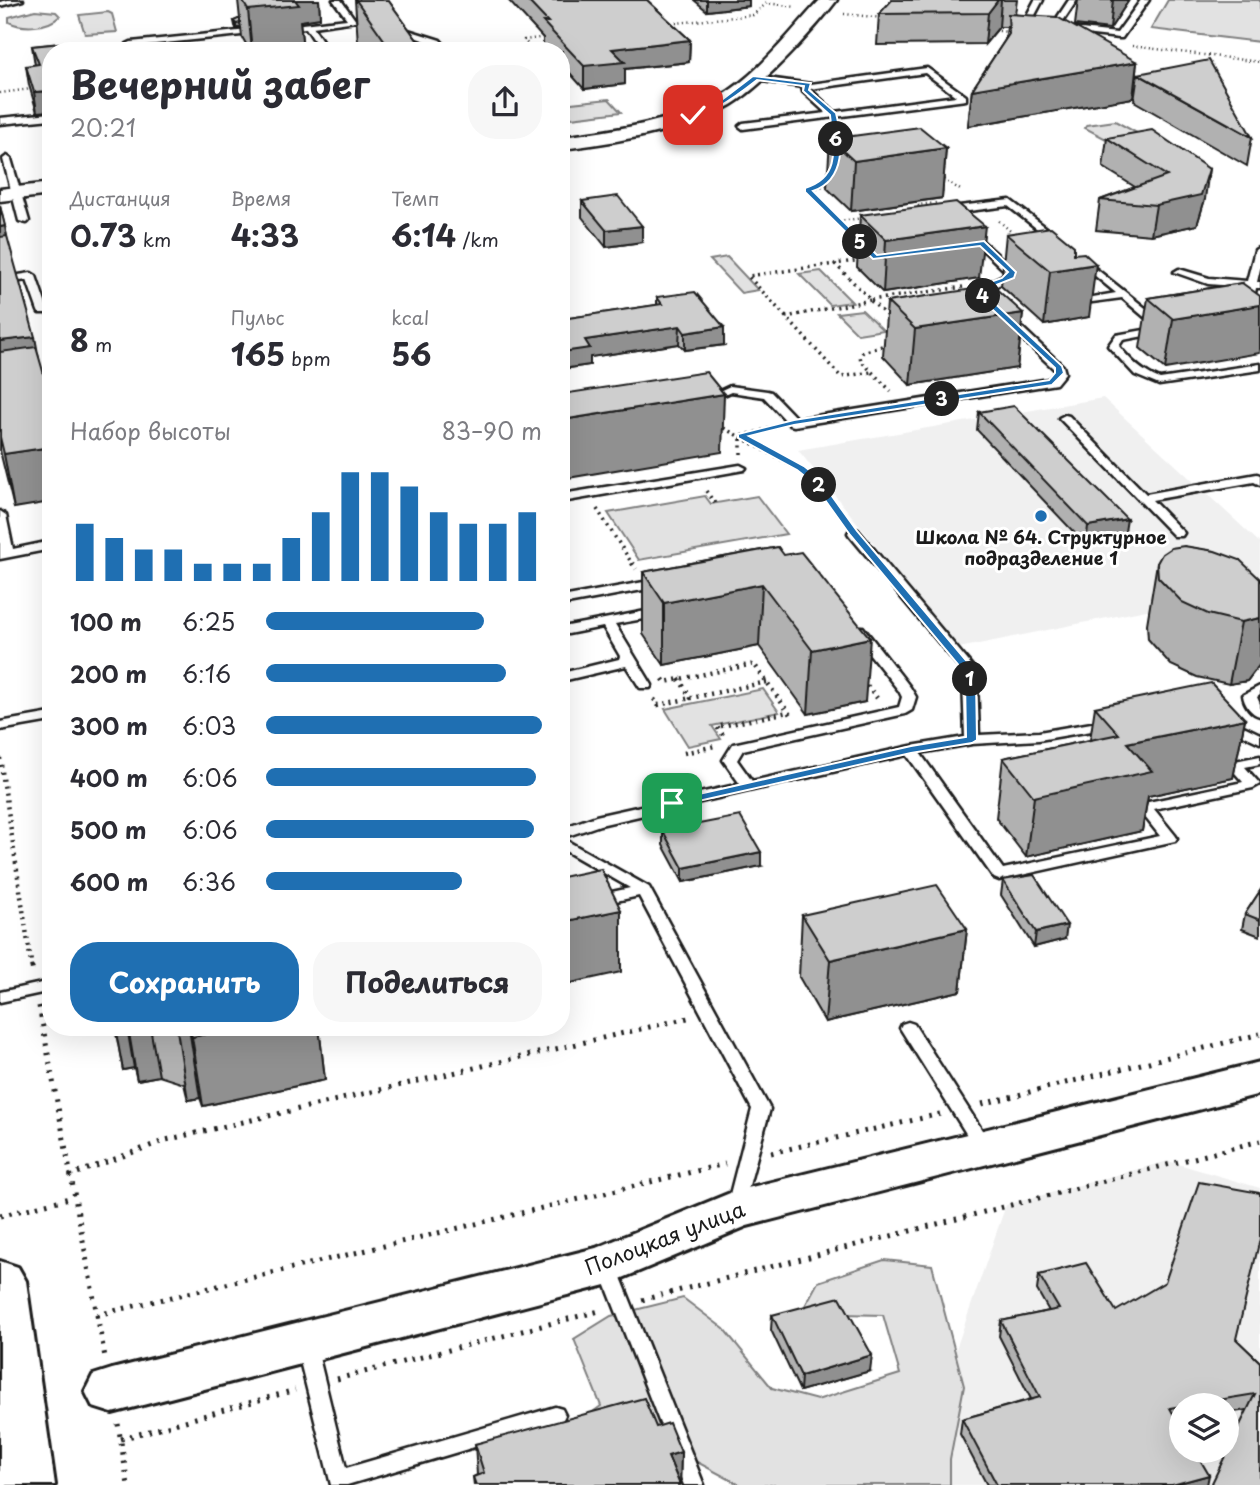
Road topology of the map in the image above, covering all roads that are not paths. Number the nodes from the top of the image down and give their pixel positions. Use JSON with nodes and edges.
{"nodes":[{"id":1,"x":19,"y":0,"type":"edge"},
{"id":2,"x":337,"y":0,"type":"edge"},
{"id":3,"x":828,"y":0,"type":"edge"},
{"id":4,"x":1039,"y":0,"type":"edge"},
{"id":5,"x":1073,"y":0,"type":"edge"},
{"id":6,"x":1144,"y":0,"type":"edge"},
{"id":7,"x":0,"y":4,"type":"edge"},
{"id":8,"x":256,"y":20,"type":"dead end"},
{"id":9,"x":352,"y":21,"type":"junction"},
{"id":10,"x":364,"y":22,"type":"dead end"},
{"id":11,"x":308,"y":26,"type":"junction"},
{"id":12,"x":387,"y":26,"type":"edge"},
{"id":13,"x":262,"y":31,"type":"junction"},
{"id":14,"x":1021,"y":33,"type":"edge"},
{"id":15,"x":151,"y":42,"type":"edge"},
{"id":16,"x":319,"y":42,"type":"edge"},
{"id":17,"x":438,"y":42,"type":"edge"},
{"id":18,"x":756,"y":78,"type":"junction"},
{"id":19,"x":808,"y":85,"type":"junction"},
{"id":20,"x":834,"y":115,"type":"junction"},
{"id":21,"x":42,"y":117,"type":"edge"},
{"id":22,"x":0,"y":121,"type":"edge"},
{"id":23,"x":743,"y":126,"type":"dead end"},
{"id":24,"x":570,"y":142,"type":"edge"},
{"id":25,"x":7,"y":159,"type":"dead end"},
{"id":26,"x":42,"y":190,"type":"edge"},
{"id":27,"x":8,"y":194,"type":"edge"},
{"id":28,"x":23,"y":221,"type":"dead end"},
{"id":29,"x":1064,"y":246,"type":"edge"},
{"id":30,"x":1260,"y":250,"type":"edge"},
{"id":31,"x":1074,"y":254,"type":"edge"},
{"id":32,"x":1179,"y":272,"type":"dead end"},
{"id":33,"x":0,"y":281,"type":"edge"},
{"id":34,"x":1255,"y":285,"type":"edge"},
{"id":35,"x":1124,"y":295,"type":"junction"},
{"id":36,"x":1073,"y":303,"type":"edge"},
{"id":37,"x":42,"y":308,"type":"edge"},
{"id":38,"x":1241,"y":317,"type":"edge"},
{"id":39,"x":1180,"y":327,"type":"edge"},
{"id":40,"x":1166,"y":330,"type":"junction"},
{"id":41,"x":1260,"y":367,"type":"edge"},
{"id":42,"x":698,"y":415,"type":"edge"},
{"id":43,"x":1065,"y":418,"type":"dead end"},
{"id":44,"x":740,"y":468,"type":"road end"},
{"id":45,"x":1260,"y":481,"type":"edge"},
{"id":46,"x":570,"y":497,"type":"edge"},
{"id":47,"x":1144,"y":498,"type":"junction"},
{"id":48,"x":0,"y":515,"type":"edge"},
{"id":49,"x":854,"y":533,"type":"road end"},
{"id":50,"x":1178,"y":533,"type":"dead end"},
{"id":51,"x":42,"y":547,"type":"edge"},
{"id":52,"x":4,"y":554,"type":"edge"},
{"id":53,"x":673,"y":581,"type":"edge"},
{"id":54,"x":570,"y":600,"type":"edge"},
{"id":55,"x":677,"y":609,"type":"edge"},
{"id":56,"x":847,"y":616,"type":"edge"},
{"id":57,"x":607,"y":622,"type":"junction"},
{"id":58,"x":570,"y":630,"type":"edge"},
{"id":59,"x":627,"y":656,"type":"junction"},
{"id":60,"x":570,"y":675,"type":"edge"},
{"id":61,"x":645,"y":685,"type":"road end"},
{"id":62,"x":1260,"y":690,"type":"edge"},
{"id":63,"x":1260,"y":712,"type":"edge"},
{"id":64,"x":1212,"y":714,"type":"edge"},
{"id":65,"x":42,"y":719,"type":"edge"},
{"id":66,"x":1122,"y":722,"type":"edge"},
{"id":67,"x":0,"y":726,"type":"edge"},
{"id":68,"x":1260,"y":739,"type":"edge"},
{"id":69,"x":972,"y":740,"type":"junction"},
{"id":70,"x":911,"y":750,"type":"junction"},
{"id":71,"x":1260,"y":760,"type":"edge"},
{"id":72,"x":748,"y":786,"type":"junction"},
{"id":73,"x":570,"y":830,"type":"edge"},
{"id":74,"x":570,"y":848,"type":"edge"},
{"id":75,"x":644,"y":890,"type":"junction"},
{"id":76,"x":570,"y":906,"type":"edge"},
{"id":77,"x":42,"y":988,"type":"edge"},
{"id":78,"x":0,"y":998,"type":"edge"},
{"id":79,"x":908,"y":1028,"type":"dead end"},
{"id":80,"x":1260,"y":1078,"type":"edge"},
{"id":81,"x":971,"y":1128,"type":"junction"},
{"id":82,"x":735,"y":1210,"type":"junction"},
{"id":83,"x":0,"y":1281,"type":"edge"},
{"id":84,"x":615,"y":1285,"type":"junction"},
{"id":85,"x":310,"y":1363,"type":"junction"},
{"id":86,"x":112,"y":1391,"type":"dead end"},
{"id":87,"x":555,"y":1415,"type":"dead end"},
{"id":88,"x":27,"y":1485,"type":"edge"},
{"id":89,"x":694,"y":1485,"type":"edge"}],
"edges":[{"from":1,"to":7,"type":"lane"},
{"from":2,"to":9,"type":"lane"},
{"from":3,"to":18,"type":"street"},
{"from":4,"to":14,"type":"lane"},
{"from":5,"to":6,"type":"lane"},
{"from":8,"to":13,"type":"lane"},
{"from":9,"to":10,"type":"lane"},
{"from":9,"to":11,"type":"lane"},
{"from":11,"to":13,"type":"lane"},
{"from":11,"to":16,"type":"lane"},
{"from":12,"to":17,"type":"lane"},
{"from":13,"to":15,"type":"lane"},
{"from":18,"to":19,"type":"lane"},
{"from":18,"to":24,"type":"street"},
{"from":19,"to":20,"type":"lane"},
{"from":19,"to":20,"type":"lane"},
{"from":20,"to":23,"type":"lane"},
{"from":21,"to":22,"type":"lane"},
{"from":25,"to":27,"type":"lane"},
{"from":26,"to":27,"type":"street"},
{"from":27,"to":28,"type":"lane"},
{"from":29,"to":42,"type":"lane"},
{"from":30,"to":34,"type":"lane"},
{"from":31,"to":35,"type":"lane"},
{"from":32,"to":34,"type":"lane"},
{"from":33,"to":37,"type":"lane"},
{"from":34,"to":38,"type":"lane"},
{"from":35,"to":36,"type":"lane"},
{"from":35,"to":40,"type":"lane"},
{"from":39,"to":40,"type":"lane"},
{"from":40,"to":41,"type":"lane"},
{"from":43,"to":47,"type":"lane"},
{"from":44,"to":46,"type":"lane"},
{"from":45,"to":47,"type":"lane"},
{"from":47,"to":50,"type":"lane"},
{"from":48,"to":52,"type":"lane"},
{"from":49,"to":69,"type":"lane"},
{"from":51,"to":52,"type":"lane"},
{"from":53,"to":54,"type":"lane"},
{"from":55,"to":57,"type":"lane"},
{"from":56,"to":72,"type":"lane"},
{"from":57,"to":58,"type":"lane"},
{"from":57,"to":59,"type":"lane"},
{"from":59,"to":60,"type":"lane"},
{"from":59,"to":61,"type":"lane"},
{"from":62,"to":63,"type":"lane"},
{"from":64,"to":68,"type":"lane"},
{"from":65,"to":67,"type":"lane"},
{"from":66,"to":69,"type":"lane"},
{"from":69,"to":70,"type":"lane"},
{"from":70,"to":71,"type":"lane"},
{"from":70,"to":72,"type":"lane"},
{"from":72,"to":73,"type":"lane"},
{"from":74,"to":75,"type":"lane"},
{"from":75,"to":76,"type":"lane"},
{"from":75,"to":82,"type":"lane"},
{"from":77,"to":78,"type":"lane"},
{"from":79,"to":81,"type":"lane"},
{"from":80,"to":81,"type":"street","name":"Полоцкая улица"},
{"from":81,"to":82,"type":"street","name":"Полоцкая улица"},
{"from":82,"to":84,"type":"street","name":"Полоцкая улица"},
{"from":83,"to":88,"type":"street"},
{"from":84,"to":85,"type":"street","name":"Полоцкая улица"},
{"from":84,"to":89,"type":"lane"},
{"from":85,"to":86,"type":"street","name":"Полоцкая улица"},
{"from":85,"to":87,"type":"lane"}]}
